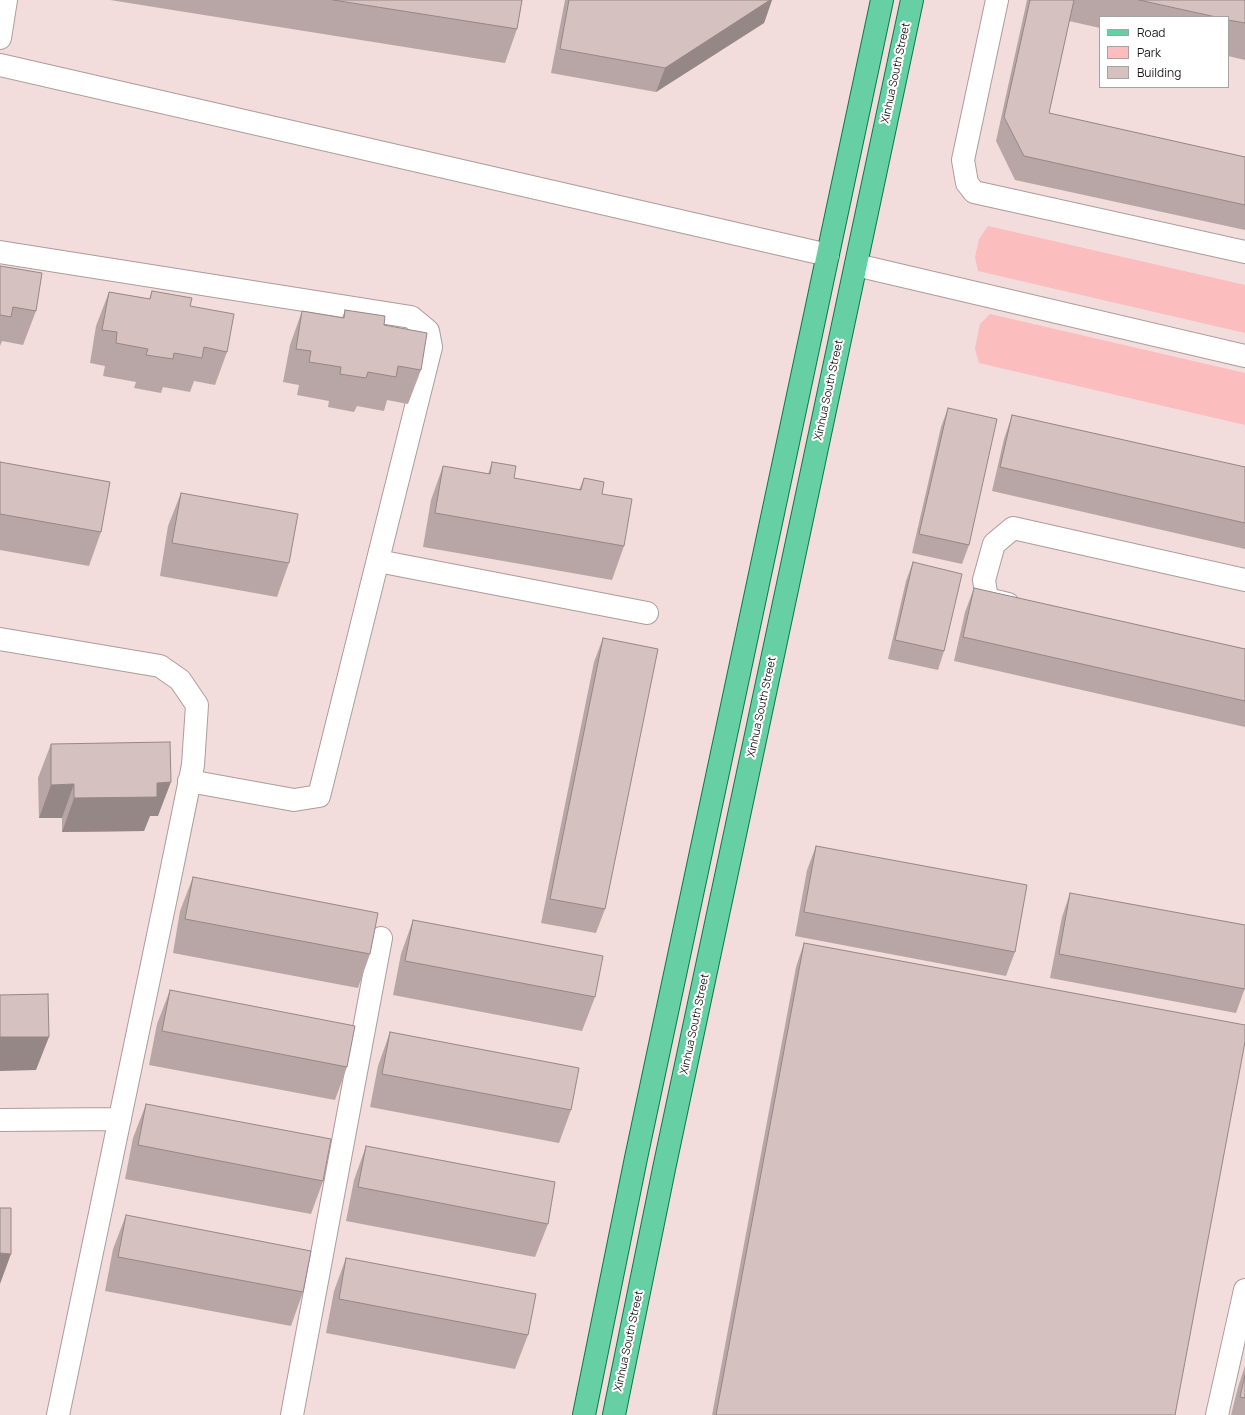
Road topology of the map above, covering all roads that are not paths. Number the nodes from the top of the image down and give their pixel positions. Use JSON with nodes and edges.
{"nodes":[{"id":1,"x":6,"y":0,"type":"edge"},
{"id":2,"x":882,"y":0,"type":"edge"},
{"id":3,"x":912,"y":0,"type":"edge"},
{"id":4,"x":998,"y":0,"type":"edge"},
{"id":5,"x":0,"y":38,"type":"edge"},
{"id":6,"x":0,"y":65,"type":"edge"},
{"id":7,"x":0,"y":252,"type":"edge"},
{"id":8,"x":1245,"y":252,"type":"edge"},
{"id":9,"x":828,"y":255,"type":"junction"},
{"id":10,"x":856,"y":265,"type":"junction"},
{"id":11,"x":1245,"y":356,"type":"edge"},
{"id":12,"x":378,"y":561,"type":"junction"},
{"id":13,"x":1245,"y":580,"type":"edge"},
{"id":14,"x":1025,"y":608,"type":"edge"},
{"id":15,"x":647,"y":613,"type":"dead end"},
{"id":16,"x":0,"y":639,"type":"edge"},
{"id":17,"x":189,"y":781,"type":"junction"},
{"id":18,"x":382,"y":938,"type":"dead end"},
{"id":19,"x":120,"y":1119,"type":"junction"},
{"id":20,"x":0,"y":1120,"type":"edge"},
{"id":21,"x":1245,"y":1290,"type":"edge"},
{"id":22,"x":58,"y":1415,"type":"edge"},
{"id":23,"x":292,"y":1415,"type":"edge"},
{"id":24,"x":584,"y":1415,"type":"edge"},
{"id":25,"x":614,"y":1415,"type":"edge"},
{"id":26,"x":1217,"y":1415,"type":"edge"}],
"edges":[{"from":1,"to":5,"type":"street"},
{"from":2,"to":9,"type":"main road"},
{"from":3,"to":10,"type":"main road","name":"Xinhua South Street"},
{"from":4,"to":8,"type":"street"},
{"from":6,"to":9,"type":"street"},
{"from":7,"to":12,"type":"street"},
{"from":9,"to":24,"type":"main road"},
{"from":10,"to":11,"type":"street"},
{"from":10,"to":25,"type":"main road","name":"Xinhua South Street"},
{"from":12,"to":15,"type":"street"},
{"from":12,"to":17,"type":"street"},
{"from":13,"to":14,"type":"street"},
{"from":16,"to":17,"type":"street"},
{"from":17,"to":19,"type":"street"},
{"from":18,"to":23,"type":"street"},
{"from":19,"to":20,"type":"street"},
{"from":19,"to":22,"type":"street"},
{"from":21,"to":26,"type":"street"}]}
